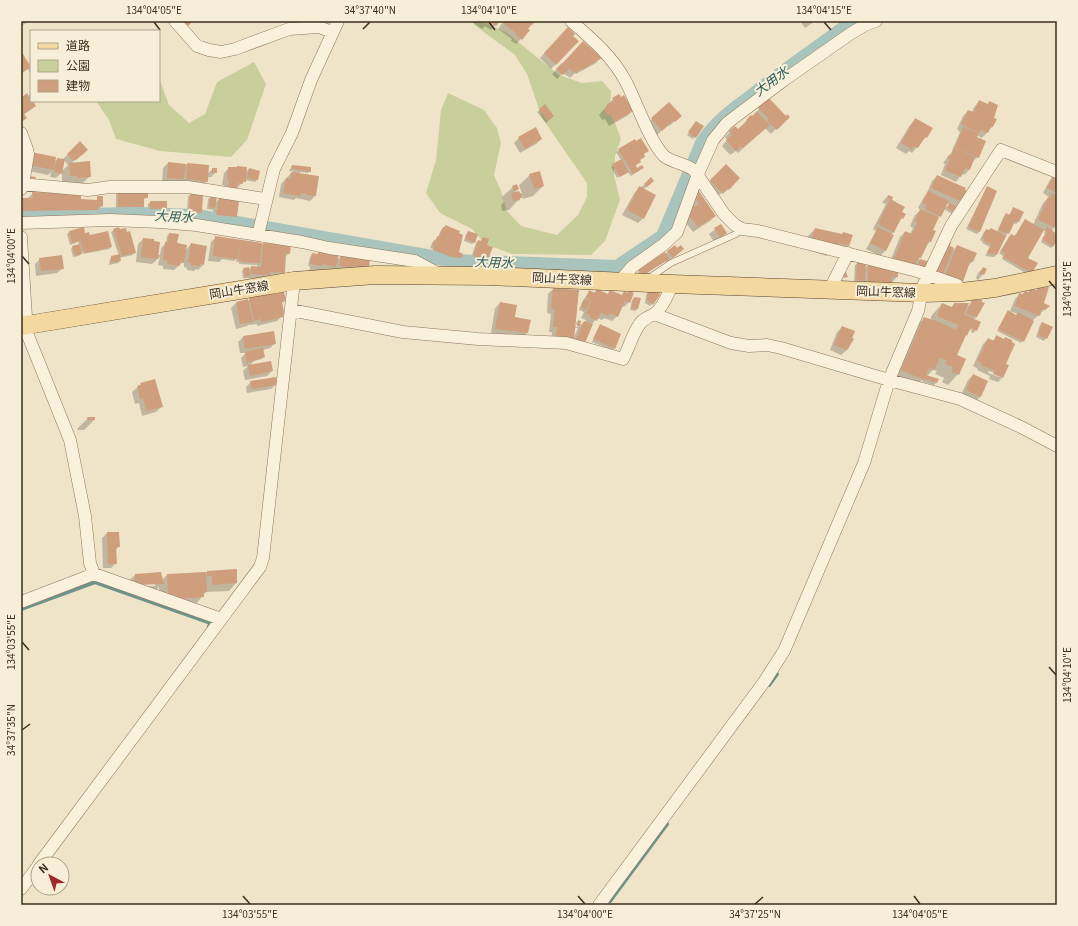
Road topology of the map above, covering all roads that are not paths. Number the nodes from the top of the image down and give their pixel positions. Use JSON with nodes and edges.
{"nodes":[{"id":1,"x":175,"y":21,"type":"edge"},
{"id":2,"x":338,"y":21,"type":"edge"},
{"id":3,"x":571,"y":21,"type":"edge"},
{"id":4,"x":868,"y":22,"type":"edge"},
{"id":5,"x":332,"y":32,"type":"junction"},
{"id":6,"x":21,"y":133,"type":"edge"},
{"id":7,"x":693,"y":170,"type":"junction"},
{"id":8,"x":1057,"y":172,"type":"edge"},
{"id":9,"x":22,"y":186,"type":"edge"},
{"id":10,"x":266,"y":199,"type":"junction"},
{"id":11,"x":21,"y":222,"type":"edge"},
{"id":12,"x":742,"y":229,"type":"junction"},
{"id":13,"x":259,"y":230,"type":"junction"},
{"id":14,"x":21,"y":238,"type":"edge"},
{"id":15,"x":848,"y":253,"type":"junction"},
{"id":16,"x":440,"y":275,"type":"junction"},
{"id":17,"x":928,"y":275,"type":"junction"},
{"id":18,"x":1057,"y":275,"type":"edge"},
{"id":19,"x":294,"y":281,"type":"junction"},
{"id":20,"x":620,"y":281,"type":"junction"},
{"id":21,"x":646,"y":283,"type":"junction"},
{"id":22,"x":672,"y":284,"type":"junction"},
{"id":23,"x":834,"y":290,"type":"junction"},
{"id":24,"x":962,"y":292,"type":"junction"},
{"id":25,"x":923,"y":293,"type":"junction"},
{"id":26,"x":291,"y":310,"type":"junction"},
{"id":27,"x":654,"y":314,"type":"junction"},
{"id":28,"x":23,"y":326,"type":"edge"},
{"id":29,"x":889,"y":380,"type":"junction"},
{"id":30,"x":1057,"y":446,"type":"edge"},
{"id":31,"x":94,"y":574,"type":"junction"},
{"id":32,"x":21,"y":602,"type":"edge"},
{"id":33,"x":221,"y":619,"type":"junction"},
{"id":34,"x":46,"y":856,"type":"edge"},
{"id":35,"x":30,"y":877,"type":"edge"},
{"id":36,"x":21,"y":889,"type":"edge"},
{"id":37,"x":599,"y":905,"type":"edge"}],
"edges":[{"from":1,"to":5,"type":"street"},
{"from":2,"to":5,"type":"street"},
{"from":3,"to":7,"type":"street"},
{"from":4,"to":7,"type":"street"},
{"from":5,"to":10,"type":"street"},
{"from":6,"to":9,"type":"street"},
{"from":7,"to":12,"type":"street"},
{"from":7,"to":20,"type":"street"},
{"from":8,"to":17,"type":"street"},
{"from":9,"to":10,"type":"street"},
{"from":10,"to":13,"type":"street"},
{"from":11,"to":13,"type":"street"},
{"from":12,"to":15,"type":"street"},
{"from":12,"to":21,"type":"lane"},
{"from":13,"to":16,"type":"street"},
{"from":14,"to":28,"type":"street"},
{"from":15,"to":17,"type":"street"},
{"from":15,"to":23,"type":"street"},
{"from":16,"to":19,"type":"main road","name":"岡山牛窓線"},
{"from":16,"to":20,"type":"main road","name":"岡山牛窓線"},
{"from":17,"to":24,"type":"street"},
{"from":17,"to":25,"type":"street"},
{"from":18,"to":24,"type":"main road","name":"岡山牛窓線"},
{"from":19,"to":26,"type":"street"},
{"from":19,"to":28,"type":"main road","name":"岡山牛窓線"},
{"from":20,"to":21,"type":"main road","name":"岡山牛窓線"},
{"from":21,"to":22,"type":"main road","name":"岡山牛窓線"},
{"from":22,"to":23,"type":"main road","name":"岡山牛窓線"},
{"from":22,"to":27,"type":"street"},
{"from":23,"to":25,"type":"main road","name":"岡山牛窓線"},
{"from":24,"to":25,"type":"main road","name":"岡山牛窓線"},
{"from":25,"to":29,"type":"street"},
{"from":26,"to":27,"type":"street"},
{"from":26,"to":33,"type":"street"},
{"from":27,"to":29,"type":"street"},
{"from":28,"to":31,"type":"street"},
{"from":29,"to":30,"type":"street"},
{"from":29,"to":37,"type":"street"},
{"from":31,"to":32,"type":"street"},
{"from":31,"to":33,"type":"street"},
{"from":33,"to":34,"type":"street"},
{"from":35,"to":36,"type":"street"}]}
